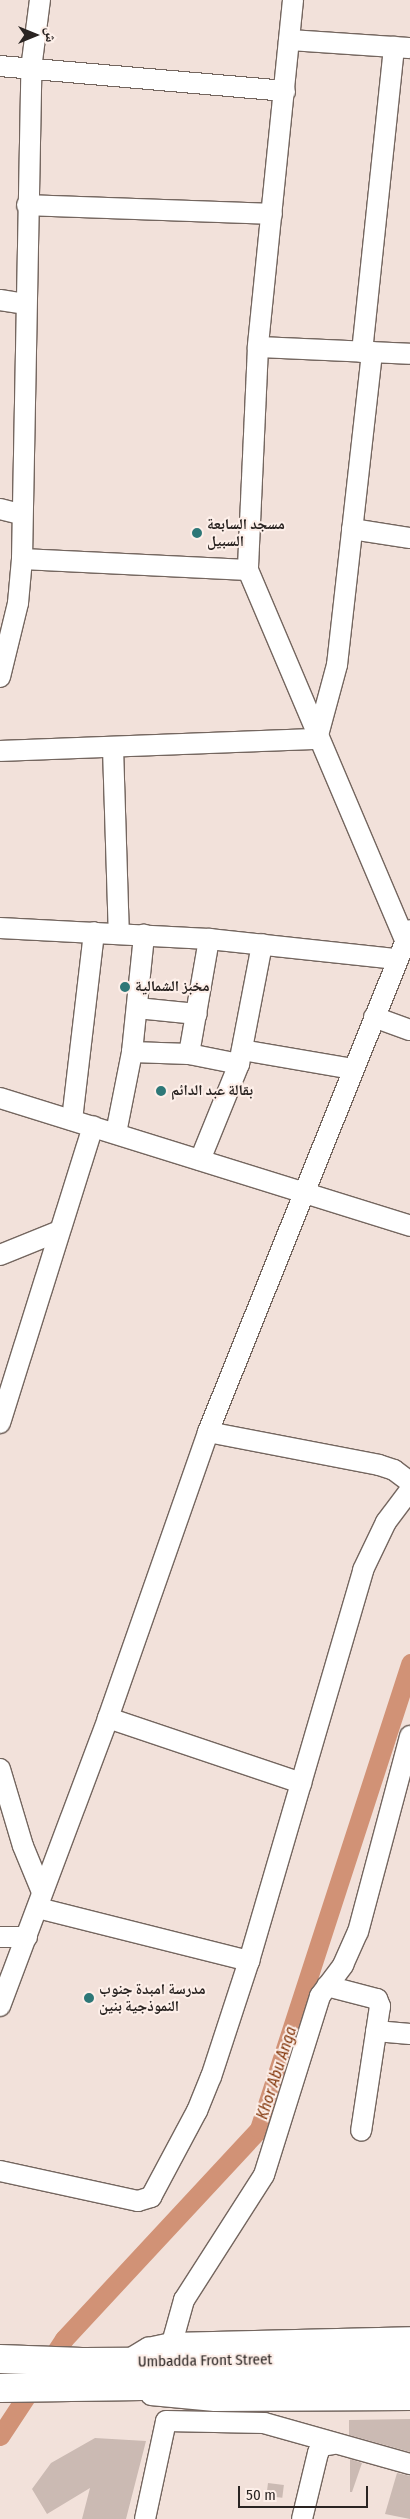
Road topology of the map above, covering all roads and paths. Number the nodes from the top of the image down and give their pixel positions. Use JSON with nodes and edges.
{"nodes":[{"id":1,"x":40,"y":0,"type":"edge"},
{"id":2,"x":293,"y":0,"type":"edge"},
{"id":3,"x":289,"y":40,"type":"junction"},
{"id":4,"x":402,"y":48,"type":"edge"},
{"id":5,"x":0,"y":66,"type":"edge"},
{"id":6,"x":31,"y":69,"type":"junction"},
{"id":7,"x":285,"y":91,"type":"junction"},
{"id":8,"x":28,"y":205,"type":"junction"},
{"id":9,"x":272,"y":214,"type":"junction"},
{"id":10,"x":0,"y":300,"type":"edge"},
{"id":11,"x":25,"y":304,"type":"junction"},
{"id":12,"x":258,"y":347,"type":"junction"},
{"id":13,"x":367,"y":352,"type":"junction"},
{"id":14,"x":410,"y":354,"type":"edge"},
{"id":15,"x":0,"y":510,"type":"edge"},
{"id":16,"x":20,"y":514,"type":"junction"},
{"id":17,"x":352,"y":529,"type":"junction"},
{"id":18,"x":410,"y":538,"type":"edge"},
{"id":19,"x":22,"y":559,"type":"junction"},
{"id":20,"x":248,"y":570,"type":"junction"},
{"id":21,"x":0,"y":677,"type":"edge"},
{"id":22,"x":317,"y":739,"type":"junction"},
{"id":23,"x":113,"y":748,"type":"junction"},
{"id":24,"x":0,"y":751,"type":"edge"},
{"id":25,"x":0,"y":928,"type":"edge"},
{"id":26,"x":94,"y":932,"type":"junction"},
{"id":27,"x":119,"y":934,"type":"junction"},
{"id":28,"x":144,"y":935,"type":"junction"},
{"id":29,"x":408,"y":935,"type":"edge"},
{"id":30,"x":209,"y":939,"type":"junction"},
{"id":31,"x":262,"y":944,"type":"junction"},
{"id":32,"x":398,"y":959,"type":"junction"},
{"id":33,"x":137,"y":1008,"type":"junction"},
{"id":34,"x":197,"y":1014,"type":"junction"},
{"id":35,"x":374,"y":1017,"type":"junction"},
{"id":36,"x":410,"y":1030,"type":"edge"},
{"id":37,"x":132,"y":1052,"type":"junction"},
{"id":38,"x":188,"y":1054,"type":"junction"},
{"id":39,"x":241,"y":1057,"type":"junction"},
{"id":40,"x":353,"y":1069,"type":"junction"},
{"id":41,"x":0,"y":1098,"type":"edge"},
{"id":42,"x":72,"y":1120,"type":"junction"},
{"id":43,"x":94,"y":1126,"type":"junction"},
{"id":44,"x":116,"y":1133,"type":"junction"},
{"id":45,"x":200,"y":1160,"type":"junction"},
{"id":46,"x":304,"y":1192,"type":"junction"},
{"id":47,"x":410,"y":1226,"type":"edge"},
{"id":48,"x":59,"y":1231,"type":"junction"},
{"id":49,"x":0,"y":1255,"type":"edge"},
{"id":50,"x":0,"y":1423,"type":"edge"},
{"id":51,"x":208,"y":1432,"type":"junction"},
{"id":52,"x":410,"y":1482,"type":"edge"},
{"id":53,"x":410,"y":1490,"type":"edge"},
{"id":54,"x":108,"y":1718,"type":"junction"},
{"id":55,"x":410,"y":1736,"type":"edge"},
{"id":56,"x":0,"y":1769,"type":"edge"},
{"id":57,"x":301,"y":1783,"type":"junction"},
{"id":58,"x":6,"y":1808,"type":"edge"},
{"id":59,"x":40,"y":1900,"type":"junction"},
{"id":60,"x":0,"y":1937,"type":"edge"},
{"id":61,"x":27,"y":1937,"type":"junction"},
{"id":62,"x":249,"y":1961,"type":"junction"},
{"id":63,"x":327,"y":1986,"type":"junction"},
{"id":64,"x":0,"y":2006,"type":"edge"},
{"id":65,"x":376,"y":2031,"type":"junction"},
{"id":66,"x":410,"y":2034,"type":"edge"},
{"id":67,"x":361,"y":2131,"type":"dead end"},
{"id":68,"x":0,"y":2171,"type":"edge"},
{"id":69,"x":410,"y":2336,"type":"edge"},
{"id":70,"x":172,"y":2343,"type":"junction"},
{"id":71,"x":2,"y":2359,"type":"edge"},
{"id":72,"x":410,"y":2361,"type":"edge"},
{"id":73,"x":261,"y":2372,"type":"junction"},
{"id":74,"x":126,"y":2374,"type":"junction"},
{"id":75,"x":410,"y":2382,"type":"edge"},
{"id":76,"x":0,"y":2388,"type":"edge"},
{"id":77,"x":410,"y":2400,"type":"edge"},
{"id":78,"x":333,"y":2444,"type":"junction"},
{"id":79,"x":410,"y":2464,"type":"edge"},
{"id":80,"x":145,"y":2519,"type":"edge"},
{"id":81,"x":302,"y":2519,"type":"edge"}],
"edges":[{"from":1,"to":6,"type":"street"},
{"from":2,"to":3,"type":"street"},
{"from":3,"to":4,"type":"street"},
{"from":3,"to":7,"type":"street"},
{"from":4,"to":13,"type":"street"},
{"from":5,"to":6,"type":"street"},
{"from":6,"to":7,"type":"street"},
{"from":6,"to":8,"type":"street"},
{"from":7,"to":9,"type":"street"},
{"from":8,"to":9,"type":"street"},
{"from":8,"to":11,"type":"street"},
{"from":9,"to":12,"type":"street"},
{"from":10,"to":11,"type":"street"},
{"from":11,"to":16,"type":"street"},
{"from":12,"to":13,"type":"street"},
{"from":12,"to":20,"type":"street"},
{"from":13,"to":14,"type":"street"},
{"from":13,"to":17,"type":"street"},
{"from":15,"to":16,"type":"street"},
{"from":16,"to":19,"type":"street"},
{"from":17,"to":18,"type":"street"},
{"from":17,"to":22,"type":"street"},
{"from":19,"to":20,"type":"street"},
{"from":19,"to":21,"type":"street"},
{"from":20,"to":22,"type":"street"},
{"from":22,"to":23,"type":"street"},
{"from":22,"to":29,"type":"street"},
{"from":23,"to":24,"type":"street"},
{"from":23,"to":27,"type":"street"},
{"from":25,"to":26,"type":"street"},
{"from":26,"to":27,"type":"street"},
{"from":26,"to":42,"type":"street"},
{"from":27,"to":28,"type":"street"},
{"from":28,"to":30,"type":"street"},
{"from":28,"to":33,"type":"street"},
{"from":29,"to":32,"type":"street"},
{"from":30,"to":31,"type":"street"},
{"from":30,"to":34,"type":"street"},
{"from":31,"to":32,"type":"street"},
{"from":31,"to":39,"type":"street"},
{"from":32,"to":35,"type":"street"},
{"from":33,"to":34,"type":"street"},
{"from":33,"to":37,"type":"street"},
{"from":34,"to":38,"type":"street"},
{"from":35,"to":36,"type":"street"},
{"from":35,"to":40,"type":"street"},
{"from":37,"to":38,"type":"street"},
{"from":37,"to":44,"type":"street"},
{"from":38,"to":39,"type":"street"},
{"from":39,"to":40,"type":"street"},
{"from":39,"to":45,"type":"street"},
{"from":40,"to":46,"type":"street"},
{"from":41,"to":42,"type":"street"},
{"from":42,"to":43,"type":"street"},
{"from":43,"to":44,"type":"street"},
{"from":43,"to":48,"type":"street"},
{"from":44,"to":45,"type":"street"},
{"from":45,"to":46,"type":"street"},
{"from":46,"to":47,"type":"street"},
{"from":46,"to":51,"type":"street"},
{"from":48,"to":49,"type":"street"},
{"from":48,"to":50,"type":"street"},
{"from":51,"to":52,"type":"street"},
{"from":51,"to":54,"type":"street"},
{"from":53,"to":57,"type":"street"},
{"from":54,"to":57,"type":"street"},
{"from":54,"to":59,"type":"street"},
{"from":55,"to":63,"type":"street"},
{"from":56,"to":58,"type":"street"},
{"from":57,"to":62,"type":"street"},
{"from":58,"to":59,"type":"street"},
{"from":59,"to":61,"type":"street"},
{"from":59,"to":62,"type":"street"},
{"from":60,"to":61,"type":"street"},
{"from":61,"to":64,"type":"street"},
{"from":62,"to":68,"type":"street"},
{"from":63,"to":65,"type":"street"},
{"from":63,"to":70,"type":"street"},
{"from":65,"to":66,"type":"street"},
{"from":65,"to":67,"type":"street"},
{"from":69,"to":70,"type":"street"},
{"from":70,"to":74,"type":"street"},
{"from":71,"to":74,"type":"main road","name":"Umbadda Front Street"},
{"from":72,"to":73,"type":"main road","name":"Umbadda Front Street"},
{"from":73,"to":74,"type":"main road","name":"Umbadda Front Street"},
{"from":73,"to":75,"type":"main road","name":"Umbadda Front Street"},
{"from":74,"to":76,"type":"main road","name":"Umbadda Front Street"},
{"from":74,"to":77,"type":"street"},
{"from":78,"to":79,"type":"street"},
{"from":78,"to":80,"type":"street"},
{"from":78,"to":81,"type":"street"}]}
